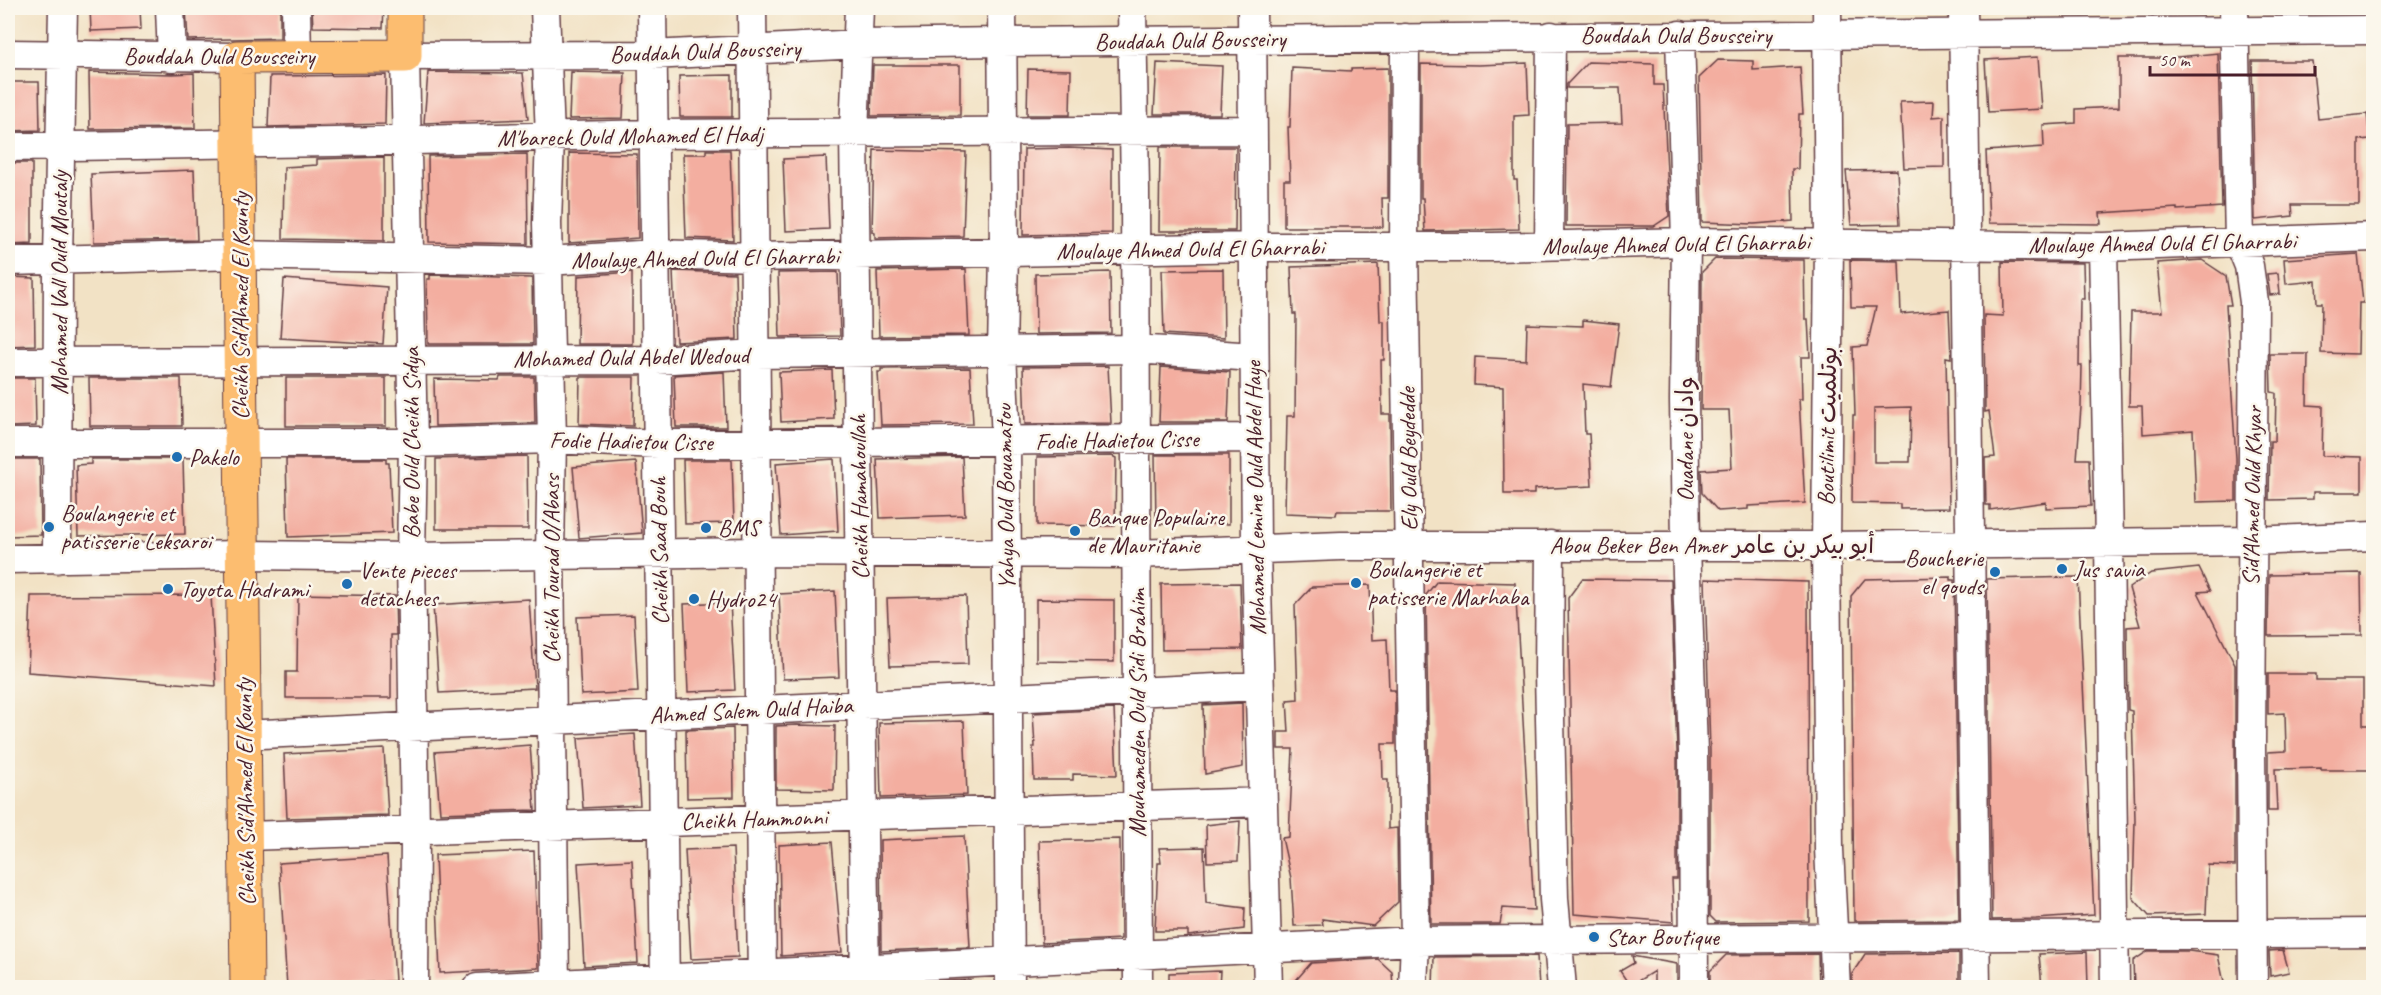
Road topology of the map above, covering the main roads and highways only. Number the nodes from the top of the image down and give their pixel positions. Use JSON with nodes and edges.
{"nodes":[{"id":1,"x":405,"y":8,"type":"edge"},
{"id":2,"x":405,"y":56,"type":"joint"},
{"id":3,"x":237,"y":57,"type":"joint"},
{"id":4,"x":247,"y":987,"type":"edge"}],
"edges":[{"from":1,"to":2,"type":"main road","name":"Babe Ould Cheikh Sidya"},
{"from":2,"to":3,"type":"main road","name":"Bouddah Ould Bousseiry"},
{"from":3,"to":4,"type":"main road","name":"Cheikh Sid'Ahmed El Kounty"}]}
